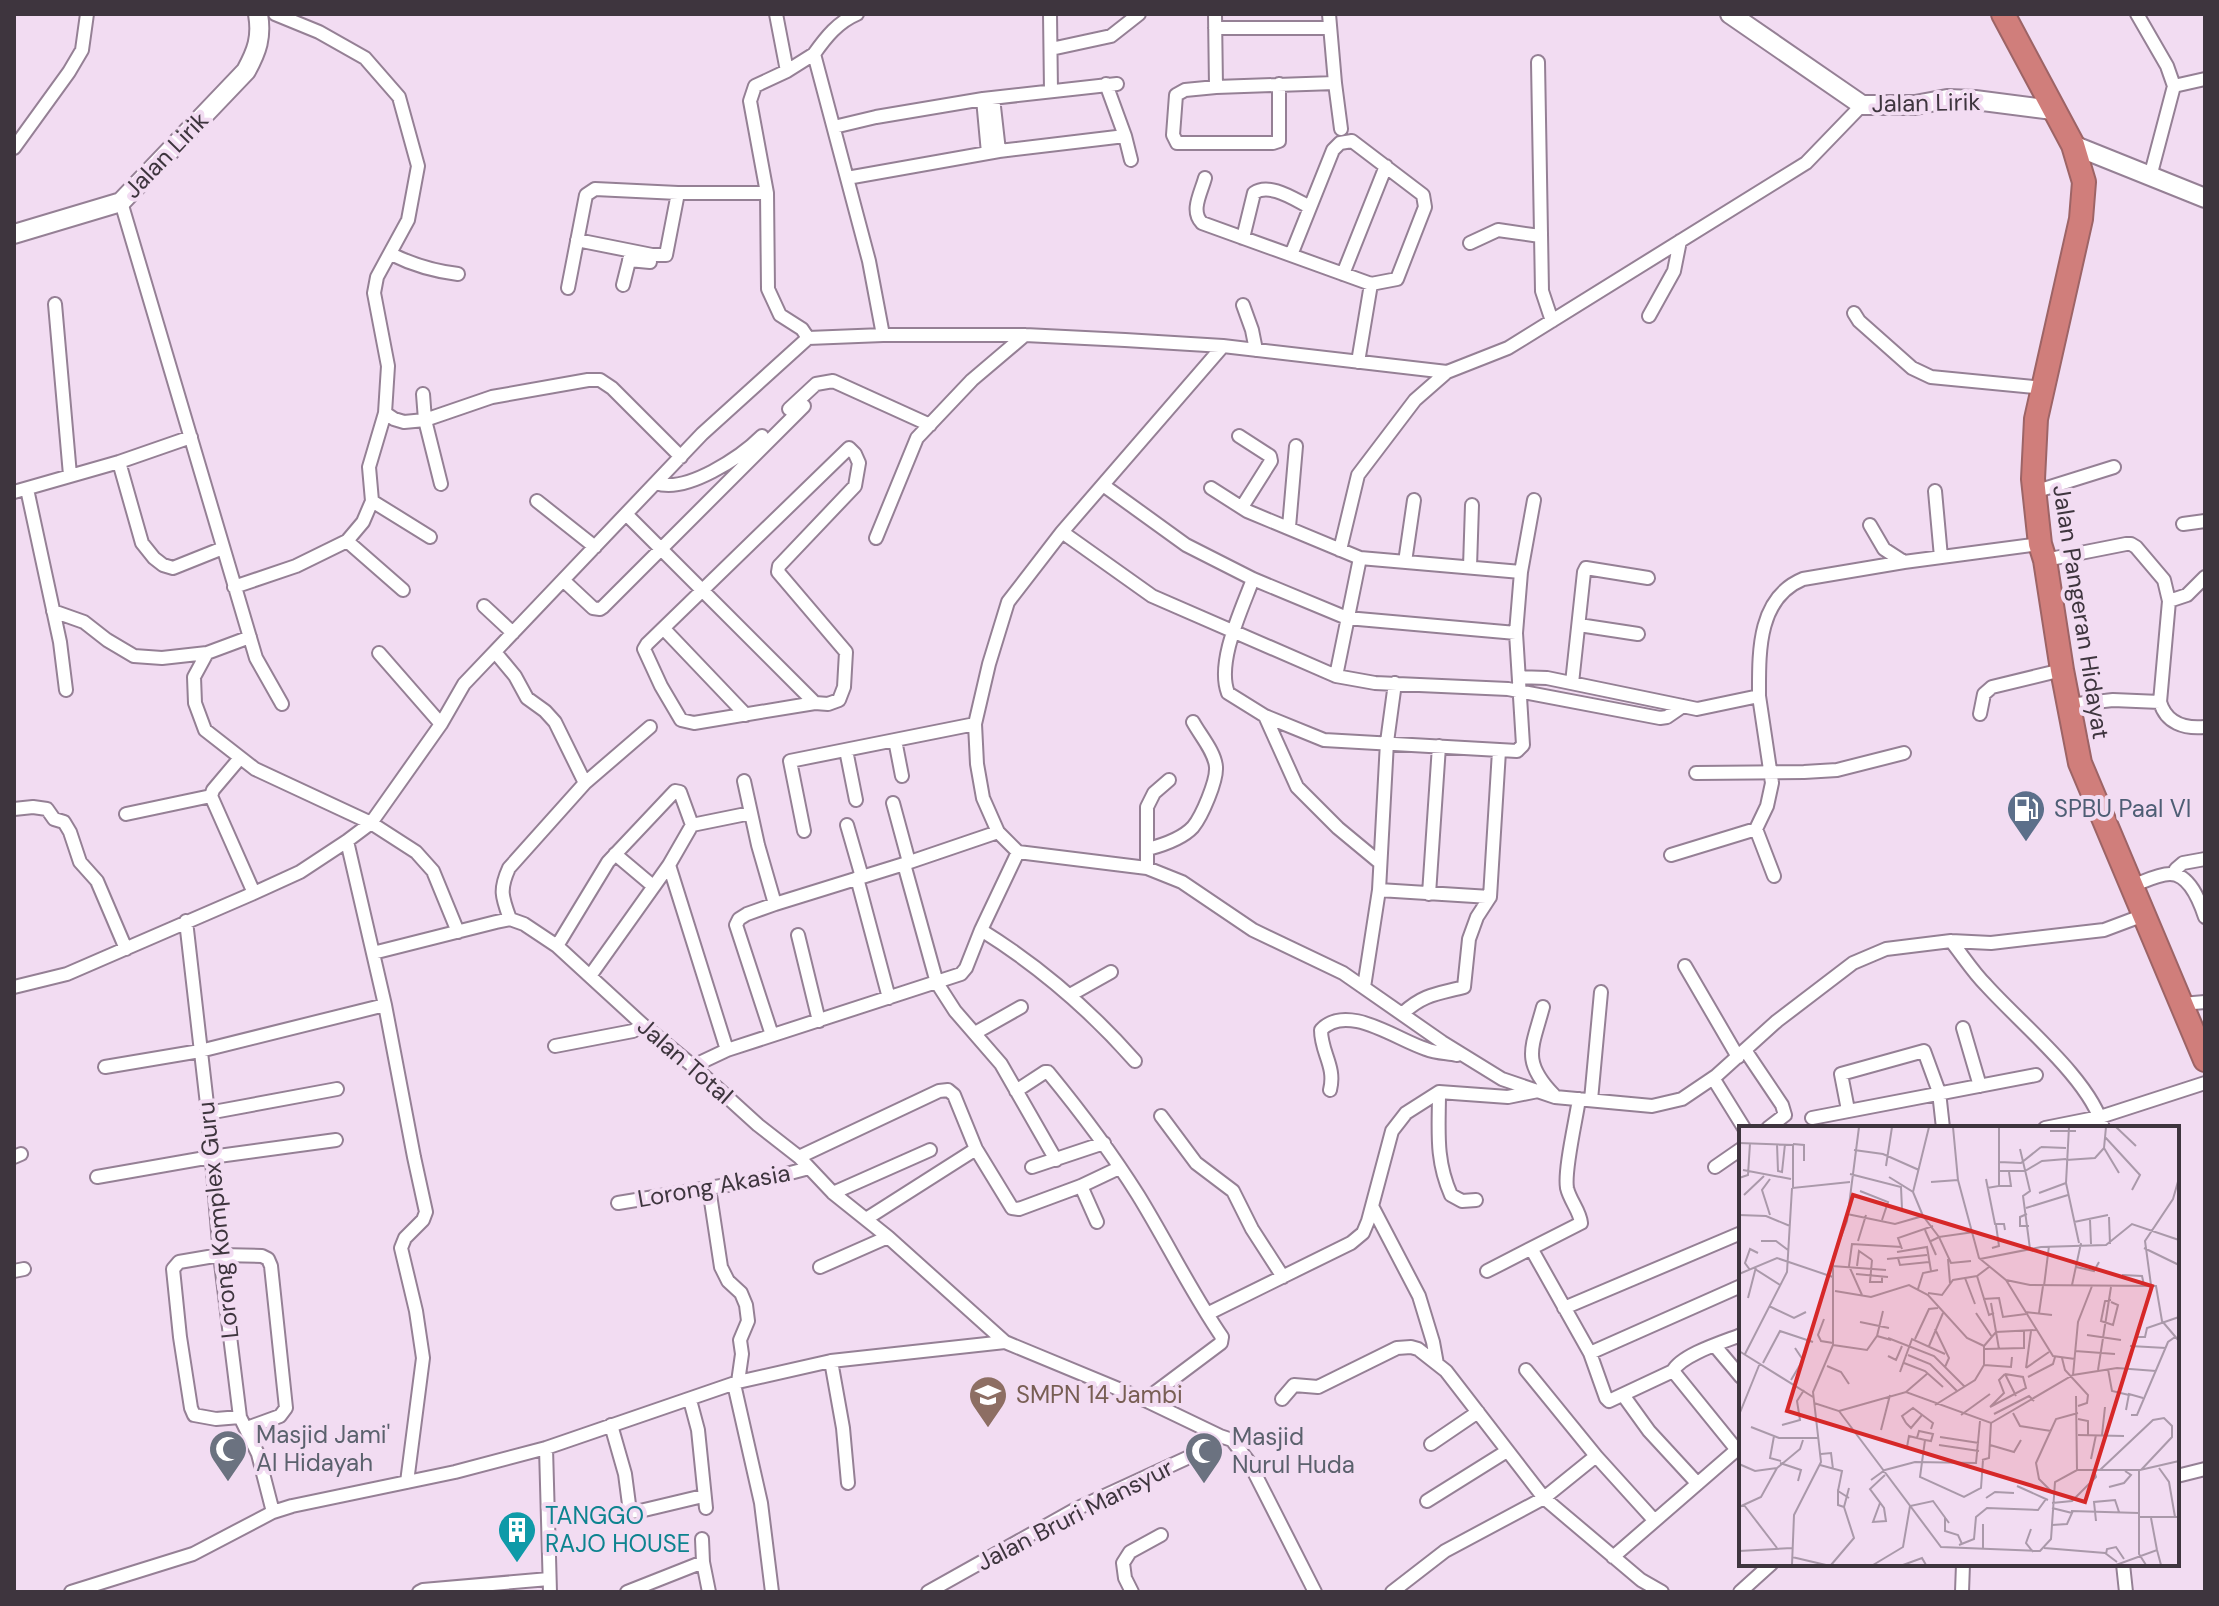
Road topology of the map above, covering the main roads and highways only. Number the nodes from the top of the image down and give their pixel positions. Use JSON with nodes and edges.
{"nodes":[{"id":1,"x":258,"y":14,"type":"edge"},
{"id":2,"x":1730,"y":14,"type":"edge"},
{"id":3,"x":2003,"y":14,"type":"edge"},
{"id":4,"x":2053,"y":110,"type":"junction"},
{"id":5,"x":2073,"y":145,"type":"junction"},
{"id":6,"x":2205,"y":198,"type":"edge"},
{"id":7,"x":14,"y":234,"type":"edge"},
{"id":8,"x":2205,"y":1060,"type":"edge"}],
"edges":[{"from":1,"to":7,"type":"main road","name":"Jalan Lirik"},
{"from":2,"to":4,"type":"main road","name":"Jalan Lirik"},
{"from":3,"to":4,"type":"highway","name":"Jalan Pangeran Hidayat"},
{"from":4,"to":5,"type":"highway","name":"Jalan Pangeran Hidayat"},
{"from":5,"to":6,"type":"main road"},
{"from":5,"to":8,"type":"highway","name":"Jalan Pangeran Hidayat"}]}
